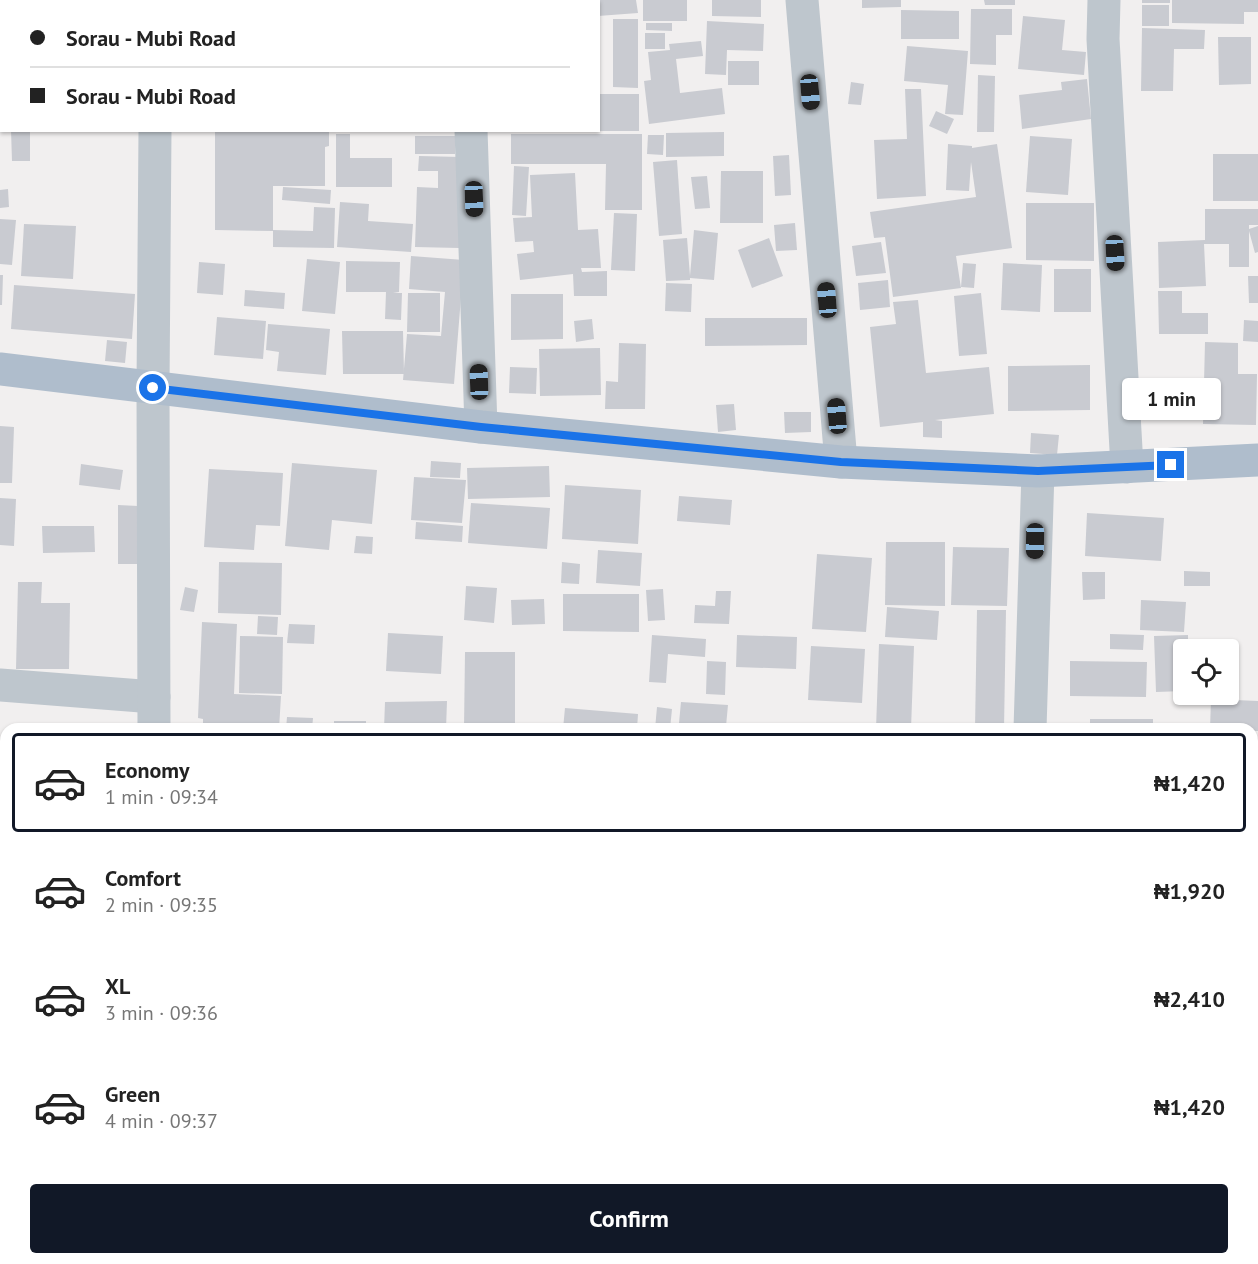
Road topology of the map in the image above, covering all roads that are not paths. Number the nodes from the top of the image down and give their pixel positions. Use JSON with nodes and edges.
{"nodes":[{"id":1,"x":802,"y":0,"type":"edge"},
{"id":2,"x":1104,"y":0,"type":"edge"},
{"id":3,"x":155,"y":132,"type":"edge"},
{"id":4,"x":471,"y":132,"type":"edge"},
{"id":5,"x":0,"y":369,"type":"edge"},
{"id":6,"x":153,"y":388,"type":"junction"},
{"id":7,"x":481,"y":427,"type":"junction"},
{"id":8,"x":1258,"y":460,"type":"edge"},
{"id":9,"x":841,"y":462,"type":"junction"},
{"id":10,"x":1127,"y":467,"type":"junction"},
{"id":11,"x":1038,"y":471,"type":"junction"},
{"id":12,"x":0,"y":685,"type":"edge"},
{"id":13,"x":154,"y":697,"type":"junction"},
{"id":14,"x":154,"y":723,"type":"edge"},
{"id":15,"x":1030,"y":723,"type":"edge"}],
"edges":[{"from":1,"to":9,"type":"street"},
{"from":2,"to":10,"type":"street"},
{"from":3,"to":6,"type":"street"},
{"from":4,"to":7,"type":"street"},
{"from":5,"to":6,"type":"main road"},
{"from":6,"to":7,"type":"main road"},
{"from":6,"to":13,"type":"street"},
{"from":7,"to":9,"type":"main road"},
{"from":8,"to":10,"type":"main road"},
{"from":9,"to":11,"type":"main road"},
{"from":10,"to":11,"type":"main road"},
{"from":11,"to":15,"type":"street"},
{"from":12,"to":13,"type":"street"},
{"from":13,"to":14,"type":"street"}]}
